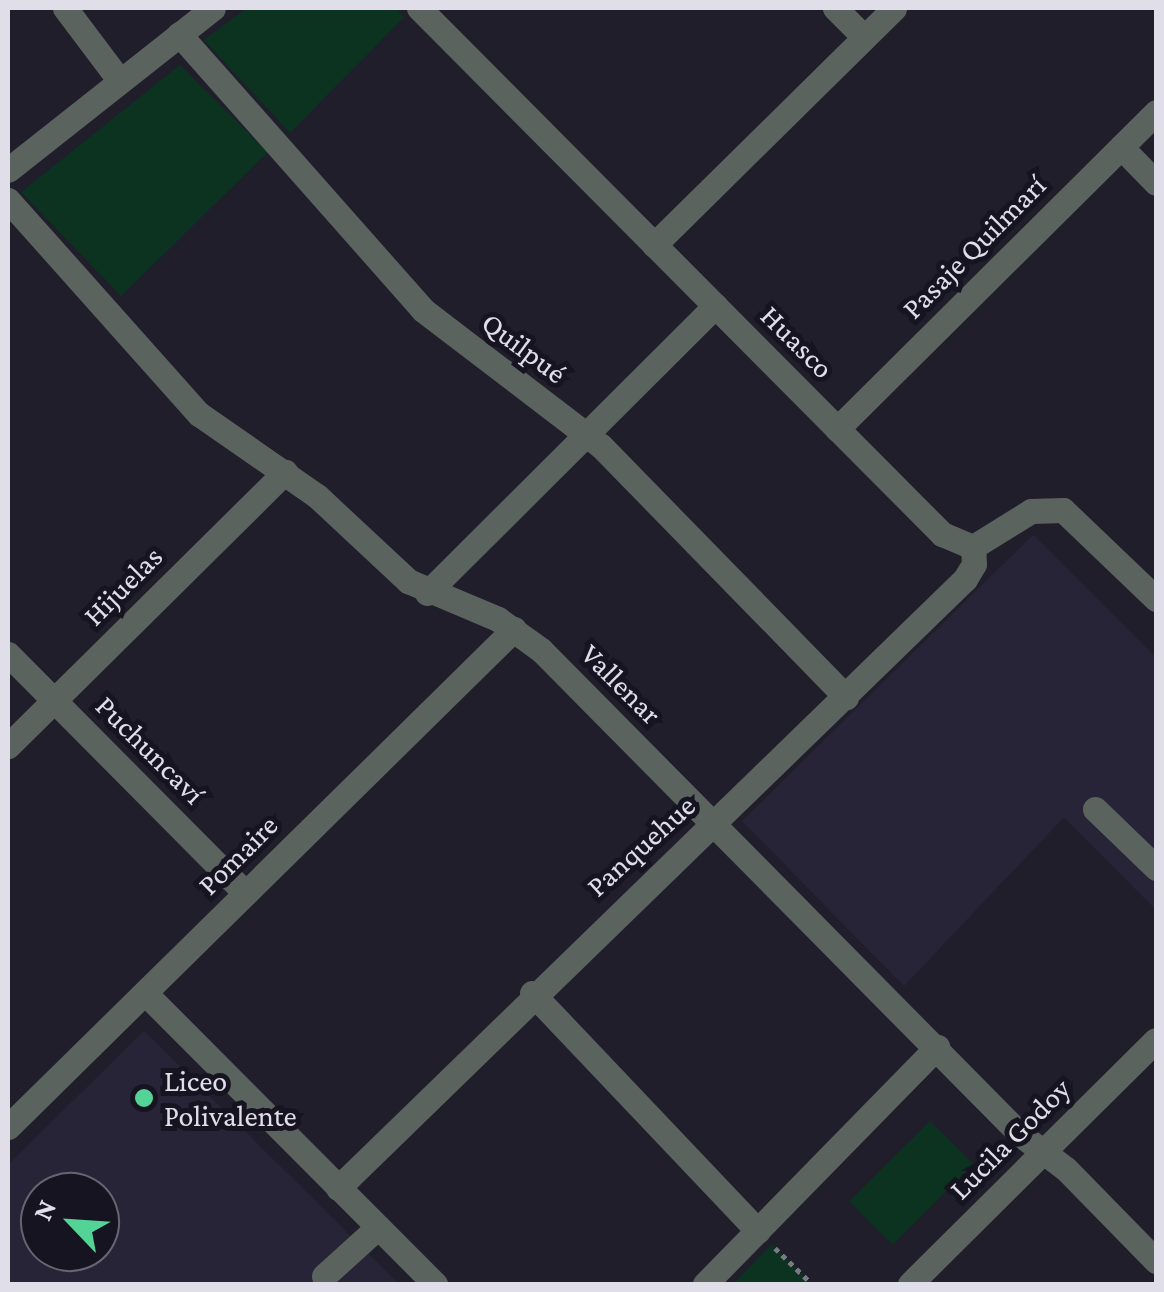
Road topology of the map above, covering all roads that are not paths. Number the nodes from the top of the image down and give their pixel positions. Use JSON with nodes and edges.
{"nodes":[{"id":1,"x":65,"y":8,"type":"edge"},
{"id":2,"x":212,"y":8,"type":"edge"},
{"id":3,"x":420,"y":8,"type":"edge"},
{"id":4,"x":835,"y":8,"type":"edge"},
{"id":5,"x":894,"y":8,"type":"edge"},
{"id":6,"x":180,"y":34,"type":"junction"},
{"id":7,"x":864,"y":37,"type":"junction"},
{"id":8,"x":120,"y":81,"type":"junction"},
{"id":9,"x":1156,"y":112,"type":"edge"},
{"id":10,"x":1121,"y":148,"type":"junction"},
{"id":11,"x":8,"y":170,"type":"edge"},
{"id":12,"x":1156,"y":184,"type":"edge"},
{"id":13,"x":8,"y":200,"type":"edge"},
{"id":14,"x":654,"y":244,"type":"junction"},
{"id":15,"x":715,"y":306,"type":"junction"},
{"id":16,"x":837,"y":429,"type":"junction"},
{"id":17,"x":585,"y":436,"type":"junction"},
{"id":18,"x":285,"y":472,"type":"junction"},
{"id":19,"x":973,"y":547,"type":"junction"},
{"id":20,"x":427,"y":593,"type":"junction"},
{"id":21,"x":1156,"y":599,"type":"edge"},
{"id":22,"x":514,"y":629,"type":"junction"},
{"id":23,"x":8,"y":654,"type":"edge"},
{"id":24,"x":846,"y":697,"type":"junction"},
{"id":25,"x":54,"y":700,"type":"junction"},
{"id":26,"x":8,"y":746,"type":"edge"},
{"id":27,"x":1094,"y":809,"type":"dead end"},
{"id":28,"x":714,"y":824,"type":"junction"},
{"id":29,"x":1156,"y":868,"type":"edge"},
{"id":30,"x":245,"y":892,"type":"junction"},
{"id":31,"x":145,"y":993,"type":"junction"},
{"id":32,"x":532,"y":993,"type":"junction"},
{"id":33,"x":1156,"y":1040,"type":"edge"},
{"id":34,"x":937,"y":1047,"type":"junction"},
{"id":35,"x":8,"y":1127,"type":"edge"},
{"id":36,"x":1044,"y":1152,"type":"junction"},
{"id":37,"x":338,"y":1188,"type":"junction"},
{"id":38,"x":378,"y":1227,"type":"junction"},
{"id":39,"x":758,"y":1230,"type":"junction"},
{"id":40,"x":1156,"y":1261,"type":"edge"},
{"id":41,"x":324,"y":1276,"type":"dead end"},
{"id":42,"x":435,"y":1284,"type":"edge"},
{"id":43,"x":705,"y":1284,"type":"edge"},
{"id":44,"x":910,"y":1284,"type":"edge"}],
"edges":[{"from":1,"to":8,"type":"street"},
{"from":2,"to":6,"type":"street"},
{"from":3,"to":14,"type":"street","name":"Huasco"},
{"from":4,"to":7,"type":"street"},
{"from":5,"to":7,"type":"street"},
{"from":6,"to":8,"type":"street"},
{"from":6,"to":17,"type":"street","name":"Quilpué"},
{"from":7,"to":14,"type":"street"},
{"from":8,"to":11,"type":"street"},
{"from":9,"to":10,"type":"street","name":"Pasaje Quilmarí"},
{"from":10,"to":12,"type":"street"},
{"from":10,"to":16,"type":"street","name":"Pasaje Quilmarí"},
{"from":13,"to":18,"type":"street","name":"Vallenar"},
{"from":14,"to":15,"type":"street","name":"Huasco"},
{"from":15,"to":16,"type":"street","name":"Huasco"},
{"from":15,"to":17,"type":"street"},
{"from":16,"to":19,"type":"street","name":"Huasco"},
{"from":17,"to":20,"type":"street"},
{"from":17,"to":24,"type":"street","name":"Quilpué"},
{"from":18,"to":20,"type":"street","name":"Vallenar"},
{"from":18,"to":25,"type":"street","name":"Hijuelas"},
{"from":19,"to":21,"type":"street"},
{"from":19,"to":24,"type":"street","name":"Panquehue"},
{"from":20,"to":22,"type":"street","name":"Vallenar"},
{"from":22,"to":28,"type":"street","name":"Vallenar"},
{"from":22,"to":30,"type":"street","name":"Pomaire"},
{"from":23,"to":25,"type":"street","name":"Puchuncaví"},
{"from":24,"to":28,"type":"street","name":"Panquehue"},
{"from":25,"to":26,"type":"street","name":"Hijuelas"},
{"from":25,"to":30,"type":"street","name":"Puchuncaví"},
{"from":27,"to":29,"type":"street"},
{"from":28,"to":32,"type":"street","name":"Panquehue"},
{"from":28,"to":34,"type":"street","name":"Vallenar"},
{"from":30,"to":31,"type":"street","name":"Pomaire"},
{"from":31,"to":35,"type":"street","name":"Pomaire"},
{"from":31,"to":37,"type":"street"},
{"from":32,"to":37,"type":"street","name":"Panquehue"},
{"from":32,"to":39,"type":"street"},
{"from":33,"to":36,"type":"street","name":"Lucila Godoy"},
{"from":34,"to":36,"type":"street","name":"Vallenar"},
{"from":34,"to":39,"type":"street"},
{"from":36,"to":40,"type":"street","name":"Vallenar"},
{"from":36,"to":44,"type":"street","name":"Lucila Godoy"},
{"from":37,"to":38,"type":"street"},
{"from":38,"to":41,"type":"street"},
{"from":38,"to":42,"type":"street"},
{"from":39,"to":43,"type":"street"}]}
